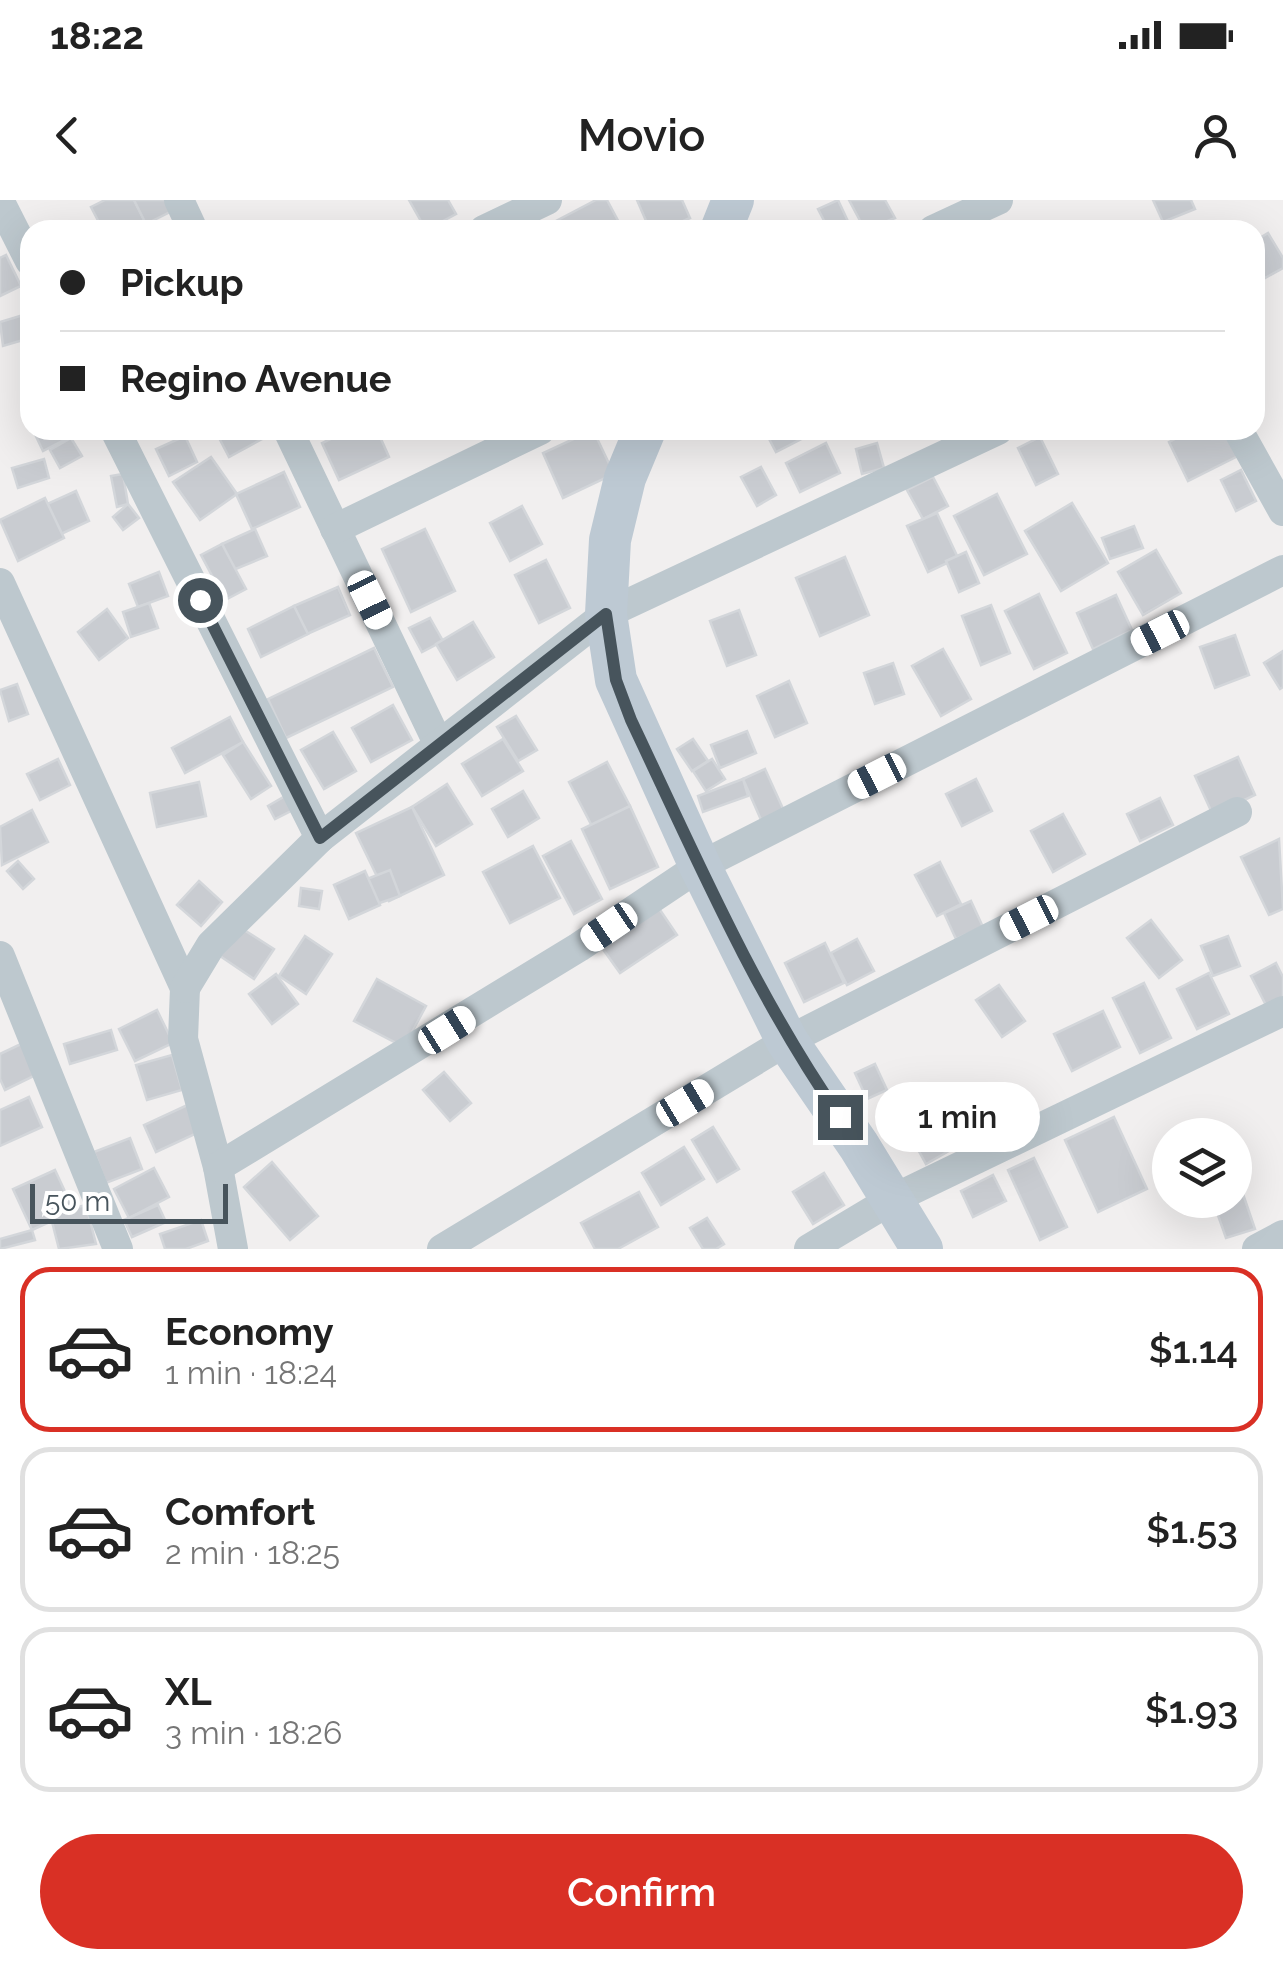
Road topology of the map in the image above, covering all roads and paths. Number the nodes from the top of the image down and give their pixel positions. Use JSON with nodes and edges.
{"nodes":[{"id":1,"x":547,"y":200,"type":"edge"},
{"id":2,"x":998,"y":200,"type":"edge"},
{"id":3,"x":0,"y":202,"type":"edge"},
{"id":4,"x":505,"y":220,"type":"edge"},
{"id":5,"x":955,"y":220,"type":"edge"},
{"id":6,"x":20,"y":241,"type":"edge"},
{"id":7,"x":120,"y":440,"type":"edge"},
{"id":8,"x":293,"y":440,"type":"edge"},
{"id":9,"x":519,"y":440,"type":"edge"},
{"id":10,"x":641,"y":440,"type":"edge"},
{"id":11,"x":977,"y":440,"type":"edge"},
{"id":12,"x":1244,"y":440,"type":"edge"},
{"id":13,"x":1283,"y":511,"type":"edge"},
{"id":14,"x":336,"y":529,"type":"junction"},
{"id":15,"x":1283,"y":570,"type":"edge"},
{"id":16,"x":0,"y":583,"type":"edge"},
{"id":17,"x":606,"y":614,"type":"junction"},
{"id":18,"x":438,"y":743,"type":"junction"},
{"id":19,"x":1237,"y":812,"type":"dead end"},
{"id":20,"x":320,"y":838,"type":"junction"},
{"id":21,"x":700,"y":866,"type":"junction"},
{"id":22,"x":0,"y":956,"type":"edge"},
{"id":23,"x":184,"y":988,"type":"junction"},
{"id":24,"x":1283,"y":1011,"type":"edge"},
{"id":25,"x":787,"y":1041,"type":"junction"},
{"id":26,"x":218,"y":1167,"type":"junction"},
{"id":27,"x":891,"y":1200,"type":"junction"},
{"id":28,"x":1283,"y":1235,"type":"edge"},
{"id":29,"x":118,"y":1249,"type":"edge"},
{"id":30,"x":233,"y":1249,"type":"edge"},
{"id":31,"x":442,"y":1249,"type":"edge"},
{"id":32,"x":809,"y":1249,"type":"edge"},
{"id":33,"x":922,"y":1249,"type":"edge"},
{"id":34,"x":1256,"y":1249,"type":"edge"}],
"edges":[{"from":1,"to":4,"type":"street"},
{"from":2,"to":5,"type":"street"},
{"from":3,"to":6,"type":"street"},
{"from":7,"to":20,"type":"street"},
{"from":8,"to":14,"type":"street"},
{"from":9,"to":14,"type":"street"},
{"from":10,"to":17,"type":"street"},
{"from":11,"to":17,"type":"street"},
{"from":12,"to":13,"type":"street"},
{"from":14,"to":18,"type":"street"},
{"from":15,"to":21,"type":"street"},
{"from":16,"to":23,"type":"street"},
{"from":17,"to":18,"type":"street"},
{"from":17,"to":21,"type":"street"},
{"from":18,"to":20,"type":"street"},
{"from":19,"to":25,"type":"street"},
{"from":20,"to":23,"type":"street"},
{"from":21,"to":25,"type":"street"},
{"from":21,"to":26,"type":"street"},
{"from":22,"to":29,"type":"street"},
{"from":23,"to":26,"type":"street"},
{"from":24,"to":27,"type":"street"},
{"from":25,"to":27,"type":"street"},
{"from":25,"to":31,"type":"street"},
{"from":26,"to":30,"type":"street"},
{"from":27,"to":32,"type":"street"},
{"from":27,"to":33,"type":"street"},
{"from":28,"to":34,"type":"street"}]}
